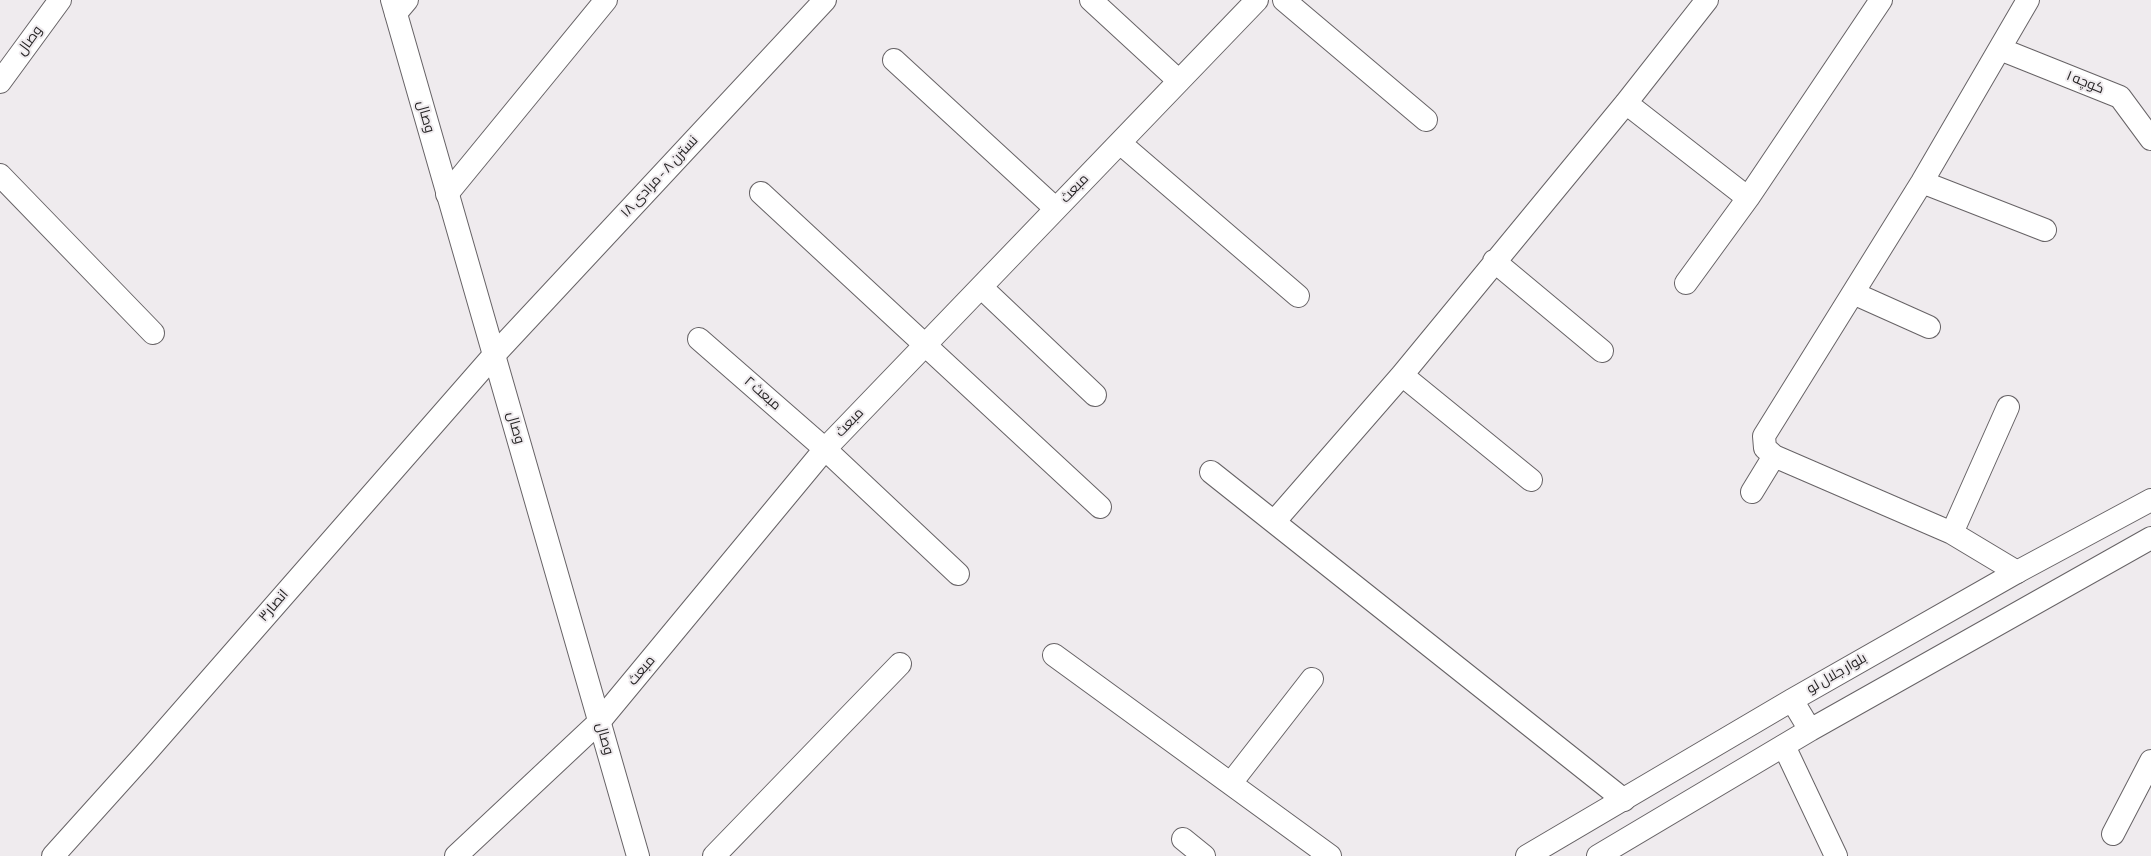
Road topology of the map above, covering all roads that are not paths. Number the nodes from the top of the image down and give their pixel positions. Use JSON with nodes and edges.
{"nodes":[{"id":1,"x":60,"y":0,"type":"edge"},
{"id":2,"x":606,"y":0,"type":"edge"},
{"id":3,"x":825,"y":0,"type":"edge"},
{"id":4,"x":1091,"y":0,"type":"edge"},
{"id":5,"x":1257,"y":0,"type":"edge"},
{"id":6,"x":1284,"y":0,"type":"edge"},
{"id":7,"x":1707,"y":0,"type":"edge"},
{"id":8,"x":1881,"y":0,"type":"edge"},
{"id":9,"x":2028,"y":0,"type":"edge"},
{"id":10,"x":398,"y":4,"type":"edge"},
{"id":11,"x":2000,"y":49,"type":"junction"},
{"id":12,"x":894,"y":60,"type":"dead end"},
{"id":13,"x":1179,"y":81,"type":"junction"},
{"id":14,"x":0,"y":82,"type":"edge"},
{"id":15,"x":1626,"y":102,"type":"junction"},
{"id":16,"x":1426,"y":120,"type":"dead end"},
{"id":17,"x":2151,"y":139,"type":"edge"},
{"id":18,"x":1120,"y":143,"type":"junction"},
{"id":19,"x":0,"y":175,"type":"edge"},
{"id":20,"x":1922,"y":182,"type":"junction"},
{"id":21,"x":761,"y":193,"type":"dead end"},
{"id":22,"x":447,"y":194,"type":"junction"},
{"id":23,"x":1748,"y":198,"type":"junction"},
{"id":24,"x":1056,"y":209,"type":"junction"},
{"id":25,"x":2045,"y":230,"type":"dead end"},
{"id":26,"x":1494,"y":261,"type":"junction"},
{"id":27,"x":1686,"y":283,"type":"dead end"},
{"id":28,"x":981,"y":287,"type":"junction"},
{"id":29,"x":1853,"y":293,"type":"junction"},
{"id":30,"x":1298,"y":296,"type":"dead end"},
{"id":31,"x":1929,"y":326,"type":"dead end"},
{"id":32,"x":153,"y":333,"type":"dead end"},
{"id":33,"x":699,"y":339,"type":"dead end"},
{"id":34,"x":926,"y":344,"type":"junction"},
{"id":35,"x":1602,"y":351,"type":"dead end"},
{"id":36,"x":494,"y":355,"type":"junction"},
{"id":37,"x":1402,"y":375,"type":"junction"},
{"id":38,"x":1095,"y":395,"type":"dead end"},
{"id":39,"x":2008,"y":407,"type":"dead end"},
{"id":40,"x":825,"y":449,"type":"junction"},
{"id":41,"x":1774,"y":456,"type":"junction"},
{"id":42,"x":1210,"y":472,"type":"dead end"},
{"id":43,"x":1531,"y":480,"type":"dead end"},
{"id":44,"x":1752,"y":492,"type":"dead end"},
{"id":45,"x":2151,"y":500,"type":"edge"},
{"id":46,"x":1100,"y":507,"type":"dead end"},
{"id":47,"x":1274,"y":522,"type":"junction"},
{"id":48,"x":1952,"y":533,"type":"junction"},
{"id":49,"x":2151,"y":538,"type":"edge"},
{"id":50,"x":2017,"y":572,"type":"junction"},
{"id":51,"x":958,"y":574,"type":"dead end"},
{"id":52,"x":1054,"y":655,"type":"dead end"},
{"id":53,"x":900,"y":664,"type":"dead end"},
{"id":54,"x":1312,"y":679,"type":"dead end"},
{"id":55,"x":1792,"y":700,"type":"junction"},
{"id":56,"x":599,"y":722,"type":"junction"},
{"id":57,"x":1810,"y":730,"type":"junction"},
{"id":58,"x":1784,"y":746,"type":"junction"},
{"id":59,"x":2151,"y":761,"type":"edge"},
{"id":60,"x":1231,"y":783,"type":"junction"},
{"id":61,"x":1624,"y":800,"type":"junction"},
{"id":62,"x":2114,"y":834,"type":"dead end"},
{"id":63,"x":1183,"y":840,"type":"dead end"},
{"id":64,"x":53,"y":856,"type":"edge"},
{"id":65,"x":456,"y":856,"type":"edge"},
{"id":66,"x":638,"y":856,"type":"edge"},
{"id":67,"x":714,"y":856,"type":"edge"},
{"id":68,"x":1204,"y":856,"type":"edge"},
{"id":69,"x":1330,"y":856,"type":"edge"},
{"id":70,"x":1527,"y":856,"type":"edge"},
{"id":71,"x":1598,"y":856,"type":"edge"},
{"id":72,"x":1836,"y":856,"type":"edge"}],
"edges":[{"from":1,"to":14,"type":"street","name":"وصال"},
{"from":2,"to":22,"type":"street"},
{"from":3,"to":36,"type":"street","name":"نسترن ۸ - مرادی ۱۸"},
{"from":4,"to":13,"type":"street"},
{"from":5,"to":13,"type":"street","name":"مبعث"},
{"from":6,"to":16,"type":"street"},
{"from":7,"to":15,"type":"street"},
{"from":8,"to":23,"type":"street"},
{"from":9,"to":11,"type":"street"},
{"from":10,"to":22,"type":"street","name":"وصال"},
{"from":11,"to":17,"type":"street","name":"کوچه ۱"},
{"from":11,"to":20,"type":"street"},
{"from":12,"to":24,"type":"street"},
{"from":13,"to":18,"type":"street","name":"مبعث"},
{"from":15,"to":23,"type":"street"},
{"from":15,"to":26,"type":"street"},
{"from":18,"to":24,"type":"street","name":"مبعث"},
{"from":18,"to":30,"type":"street"},
{"from":19,"to":32,"type":"street"},
{"from":20,"to":25,"type":"street"},
{"from":20,"to":29,"type":"street"},
{"from":21,"to":34,"type":"street"},
{"from":22,"to":36,"type":"street","name":"وصال"},
{"from":23,"to":27,"type":"street"},
{"from":24,"to":28,"type":"street","name":"مبعث"},
{"from":26,"to":35,"type":"street"},
{"from":26,"to":37,"type":"street"},
{"from":28,"to":34,"type":"street","name":"مبعث"},
{"from":28,"to":38,"type":"street"},
{"from":29,"to":31,"type":"street"},
{"from":29,"to":41,"type":"street"},
{"from":33,"to":40,"type":"street","name":"مبعث ۲"},
{"from":34,"to":40,"type":"street","name":"مبعث"},
{"from":34,"to":46,"type":"street"},
{"from":36,"to":56,"type":"street","name":"وصال"},
{"from":36,"to":64,"type":"street","name":"انصار۳"},
{"from":37,"to":43,"type":"street"},
{"from":37,"to":47,"type":"street"},
{"from":39,"to":48,"type":"street"},
{"from":40,"to":51,"type":"street","name":"مبعث ۲"},
{"from":40,"to":56,"type":"street","name":"مبعث"},
{"from":41,"to":44,"type":"street"},
{"from":41,"to":48,"type":"street"},
{"from":42,"to":47,"type":"street"},
{"from":45,"to":50,"type":"street","name":"بلوار جلال لو"},
{"from":47,"to":61,"type":"street"},
{"from":48,"to":50,"type":"street"},
{"from":49,"to":57,"type":"street"},
{"from":50,"to":55,"type":"street","name":"بلوار جلال لو"},
{"from":52,"to":60,"type":"street"},
{"from":53,"to":67,"type":"street"},
{"from":54,"to":60,"type":"street"},
{"from":55,"to":57,"type":"street"},
{"from":55,"to":61,"type":"street","name":"بلوار جلال لو"},
{"from":56,"to":65,"type":"street","name":"مبعث"},
{"from":56,"to":66,"type":"street","name":"وصال"},
{"from":57,"to":58,"type":"street"},
{"from":58,"to":71,"type":"street"},
{"from":58,"to":72,"type":"street"},
{"from":59,"to":62,"type":"street"},
{"from":60,"to":69,"type":"street"},
{"from":61,"to":70,"type":"street","name":"بلوار جلال لو"},
{"from":63,"to":68,"type":"street"}]}
